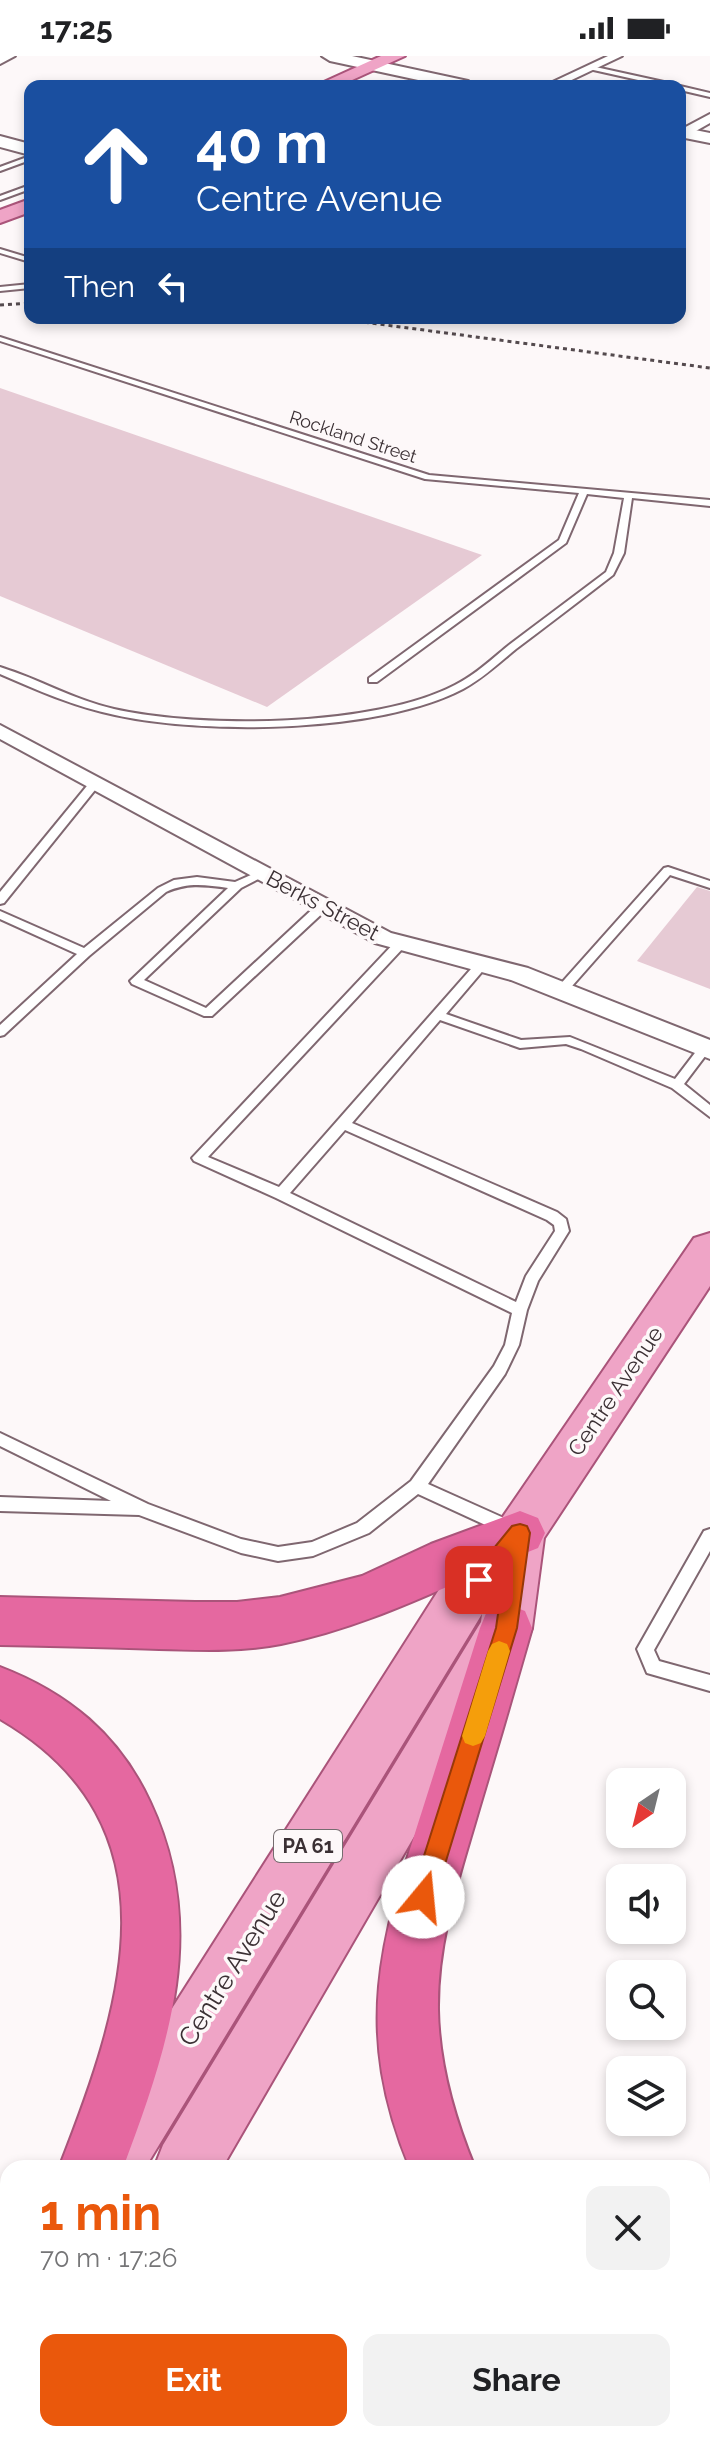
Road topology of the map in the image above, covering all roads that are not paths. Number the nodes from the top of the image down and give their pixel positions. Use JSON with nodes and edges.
{"nodes":[{"id":1,"x":7,"y":56,"type":"edge"},
{"id":2,"x":330,"y":56,"type":"edge"},
{"id":3,"x":396,"y":56,"type":"edge"},
{"id":4,"x":595,"y":56,"type":"edge"},
{"id":5,"x":614,"y":58,"type":"edge"},
{"id":6,"x":0,"y":59,"type":"edge"},
{"id":7,"x":591,"y":68,"type":"junction"},
{"id":8,"x":366,"y":78,"type":"edge"},
{"id":9,"x":393,"y":80,"type":"edge"},
{"id":10,"x":564,"y":80,"type":"edge"},
{"id":11,"x":646,"y":80,"type":"edge"},
{"id":12,"x":686,"y":89,"type":"edge"},
{"id":13,"x":710,"y":95,"type":"edge"},
{"id":14,"x":710,"y":118,"type":"edge"},
{"id":15,"x":686,"y":130,"type":"edge"},
{"id":16,"x":686,"y":133,"type":"edge"},
{"id":17,"x":710,"y":138,"type":"edge"},
{"id":18,"x":0,"y":141,"type":"edge"},
{"id":19,"x":24,"y":154,"type":"edge"},
{"id":20,"x":24,"y":156,"type":"edge"},
{"id":21,"x":0,"y":169,"type":"edge"},
{"id":22,"x":24,"y":189,"type":"edge"},
{"id":23,"x":0,"y":195,"type":"edge"},
{"id":24,"x":9,"y":195,"type":"junction"},
{"id":25,"x":24,"y":201,"type":"edge"},
{"id":26,"x":24,"y":206,"type":"edge"},
{"id":27,"x":0,"y":217,"type":"edge"},
{"id":28,"x":0,"y":251,"type":"edge"},
{"id":29,"x":24,"y":258,"type":"edge"},
{"id":30,"x":24,"y":287,"type":"edge"},
{"id":31,"x":0,"y":289,"type":"edge"},
{"id":32,"x":0,"y":339,"type":"edge"},
{"id":33,"x":583,"y":493,"type":"junction"},
{"id":34,"x":628,"y":497,"type":"junction"},
{"id":35,"x":710,"y":503,"type":"edge"},
{"id":36,"x":0,"y":670,"type":"edge"},
{"id":37,"x":373,"y":680,"type":"dead end"},
{"id":38,"x":0,"y":731,"type":"edge"},
{"id":39,"x":95,"y":783,"type":"junction"},
{"id":40,"x":262,"y":873,"type":"junction"},
{"id":41,"x":710,"y":885,"type":"edge"},
{"id":42,"x":237,"y":886,"type":"junction"},
{"id":43,"x":0,"y":900,"type":"edge"},
{"id":44,"x":323,"y":906,"type":"junction"},
{"id":45,"x":0,"y":915,"type":"edge"},
{"id":46,"x":401,"y":943,"type":"junction"},
{"id":47,"x":85,"y":953,"type":"junction"},
{"id":48,"x":482,"y":964,"type":"junction"},
{"id":49,"x":561,"y":991,"type":"junction"},
{"id":50,"x":437,"y":1015,"type":"junction"},
{"id":51,"x":0,"y":1032,"type":"edge"},
{"id":52,"x":707,"y":1049,"type":"edge"},
{"id":53,"x":677,"y":1085,"type":"junction"},
{"id":54,"x":710,"y":1112,"type":"edge"},
{"id":55,"x":343,"y":1124,"type":"junction"},
{"id":56,"x":281,"y":1194,"type":"junction"},
{"id":57,"x":710,"y":1250,"type":"edge"},
{"id":58,"x":520,"y":1310,"type":"junction"},
{"id":59,"x":0,"y":1439,"type":"edge"},
{"id":60,"x":417,"y":1486,"type":"junction"},
{"id":61,"x":0,"y":1504,"type":"edge"},
{"id":62,"x":142,"y":1509,"type":"junction"},
{"id":63,"x":520,"y":1533,"type":"junction"},
{"id":64,"x":710,"y":1536,"type":"edge"},
{"id":65,"x":0,"y":1621,"type":"edge"},
{"id":66,"x":506,"y":1628,"type":"junction"},
{"id":67,"x":710,"y":1683,"type":"edge"},
{"id":68,"x":0,"y":1692,"type":"edge"},
{"id":69,"x":94,"y":2160,"type":"edge"},
{"id":70,"x":113,"y":2160,"type":"edge"},
{"id":71,"x":191,"y":2160,"type":"edge"},
{"id":72,"x":440,"y":2160,"type":"edge"}],
"edges":[{"from":1,"to":6,"type":"street"},
{"from":2,"to":8,"type":"street"},
{"from":3,"to":8,"type":"main road"},
{"from":4,"to":5,"type":"lane"},
{"from":5,"to":7,"type":"street"},
{"from":7,"to":10,"type":"street"},
{"from":7,"to":11,"type":"lane"},
{"from":8,"to":9,"type":"street"},
{"from":12,"to":13,"type":"lane"},
{"from":14,"to":15,"type":"street"},
{"from":16,"to":17,"type":"street"},
{"from":18,"to":19,"type":"street"},
{"from":20,"to":21,"type":"lane"},
{"from":22,"to":24,"type":"lane"},
{"from":23,"to":24,"type":"lane"},
{"from":24,"to":25,"type":"lane"},
{"from":26,"to":27,"type":"main road"},
{"from":28,"to":29,"type":"lane"},
{"from":30,"to":31,"type":"lane"},
{"from":32,"to":33,"type":"lane","name":"Rockland Street"},
{"from":33,"to":34,"type":"lane","name":"Rockland Street"},
{"from":33,"to":37,"type":"lane"},
{"from":34,"to":35,"type":"lane","name":"Rockland Street"},
{"from":34,"to":36,"type":"lane"},
{"from":38,"to":39,"type":"street","name":"Berks Street"},
{"from":39,"to":40,"type":"street","name":"Berks Street"},
{"from":39,"to":43,"type":"lane"},
{"from":40,"to":42,"type":"lane"},
{"from":40,"to":44,"type":"street","name":"Berks Street"},
{"from":41,"to":49,"type":"lane"},
{"from":42,"to":44,"type":"lane"},
{"from":42,"to":47,"type":"lane"},
{"from":44,"to":46,"type":"street","name":"Berks Street"},
{"from":45,"to":47,"type":"lane"},
{"from":46,"to":48,"type":"street","name":"Berks Street"},
{"from":46,"to":56,"type":"lane"},
{"from":47,"to":51,"type":"lane"},
{"from":48,"to":49,"type":"street","name":"Berks Street"},
{"from":48,"to":50,"type":"lane"},
{"from":49,"to":52,"type":"street","name":"Berks Street"},
{"from":50,"to":53,"type":"lane"},
{"from":50,"to":55,"type":"lane"},
{"from":52,"to":53,"type":"lane"},
{"from":53,"to":54,"type":"lane"},
{"from":55,"to":56,"type":"lane"},
{"from":55,"to":58,"type":"lane"},
{"from":56,"to":58,"type":"lane"},
{"from":57,"to":63,"type":"main road","name":"Centre Avenue","number":"PA 61"},
{"from":58,"to":60,"type":"lane"},
{"from":59,"to":62,"type":"lane"},
{"from":60,"to":62,"type":"lane"},
{"from":60,"to":63,"type":"lane"},
{"from":61,"to":62,"type":"lane"},
{"from":63,"to":65,"type":"highway"},
{"from":63,"to":66,"type":"main road","name":"Centre Avenue","number":"PA 61"},
{"from":63,"to":70,"type":"main road","name":"Centre Avenue","number":"PA 61"},
{"from":64,"to":67,"type":"lane"},
{"from":66,"to":71,"type":"main road","name":"Centre Avenue","number":"PA 61"},
{"from":66,"to":72,"type":"highway"},
{"from":68,"to":69,"type":"highway"}]}
